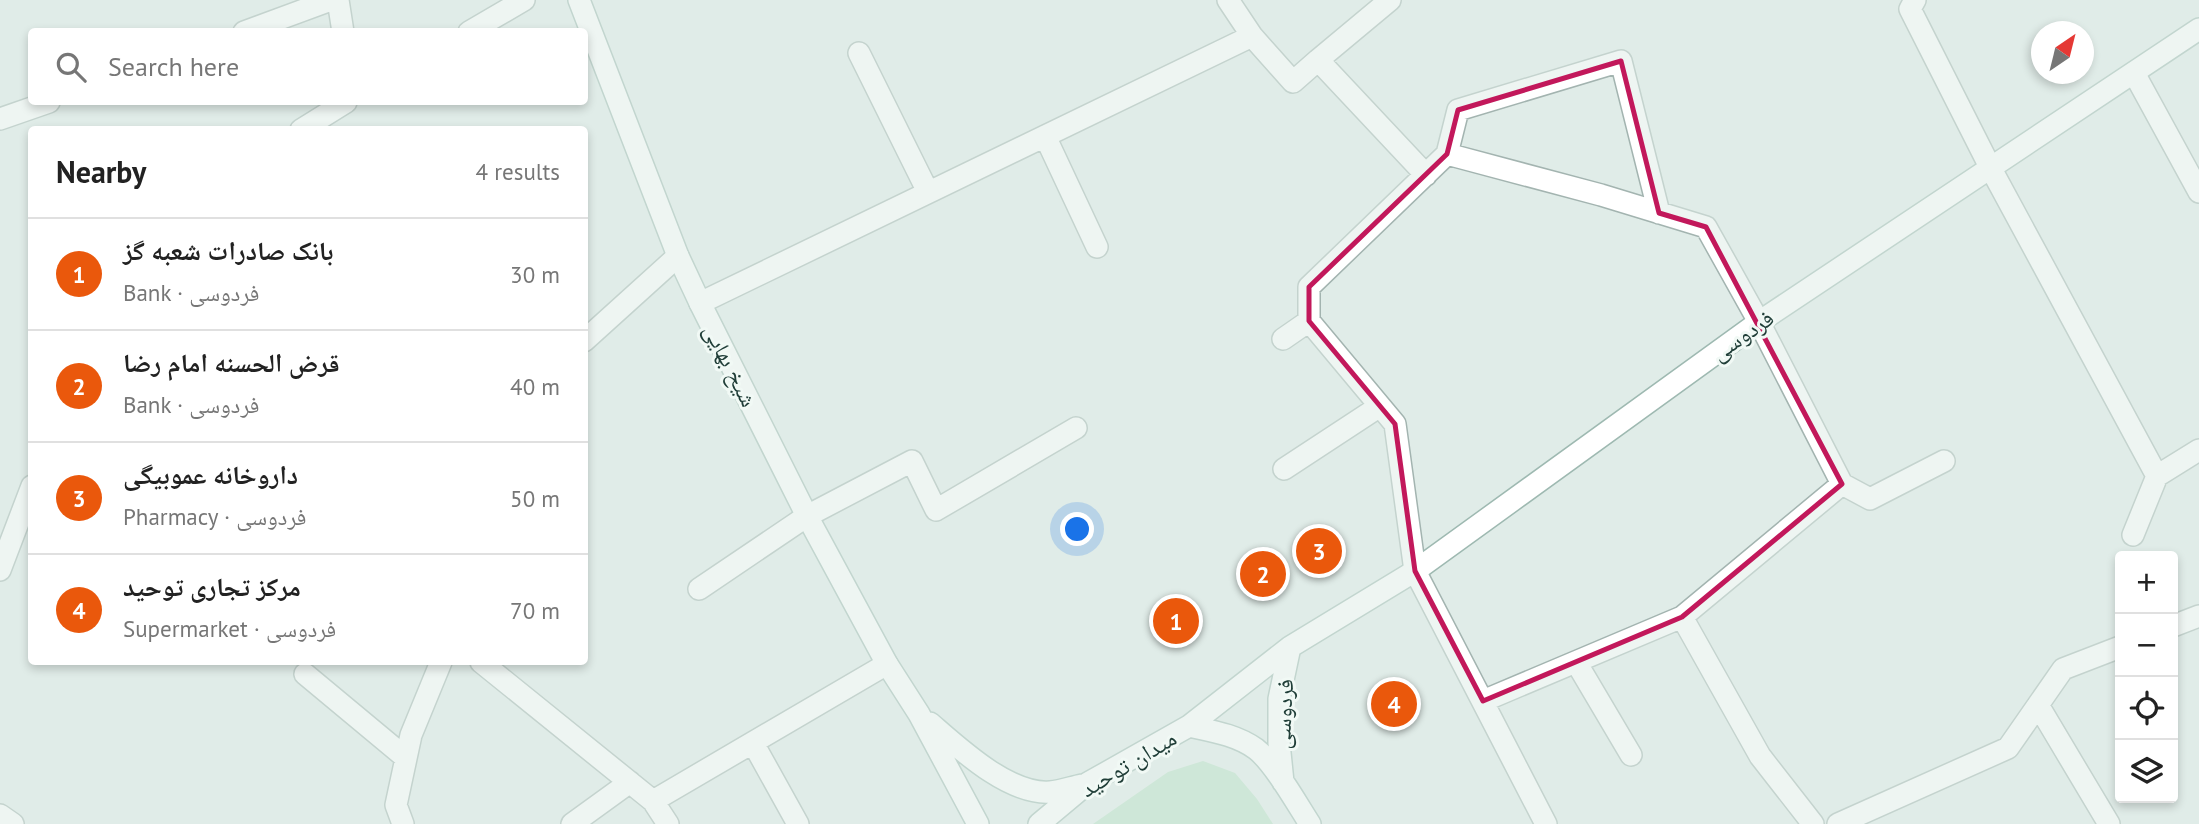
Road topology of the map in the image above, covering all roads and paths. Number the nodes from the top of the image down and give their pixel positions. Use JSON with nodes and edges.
{"nodes":[{"id":1,"x":331,"y":0,"type":"edge"},
{"id":2,"x":338,"y":0,"type":"edge"},
{"id":3,"x":524,"y":0,"type":"edge"},
{"id":4,"x":579,"y":0,"type":"edge"},
{"id":5,"x":1228,"y":0,"type":"edge"},
{"id":6,"x":1390,"y":0,"type":"edge"},
{"id":7,"x":1915,"y":0,"type":"edge"},
{"id":8,"x":255,"y":28,"type":"edge"},
{"id":9,"x":342,"y":28,"type":"edge"},
{"id":10,"x":476,"y":28,"type":"edge"},
{"id":11,"x":2199,"y":29,"type":"edge"},
{"id":12,"x":1252,"y":36,"type":"junction"},
{"id":13,"x":859,"y":53,"type":"dead end"},
{"id":14,"x":1318,"y":60,"type":"junction"},
{"id":15,"x":2133,"y":73,"type":"junction"},
{"id":16,"x":40,"y":105,"type":"edge"},
{"id":17,"x":341,"y":105,"type":"edge"},
{"id":18,"x":0,"y":119,"type":"edge"},
{"id":19,"x":307,"y":126,"type":"edge"},
{"id":20,"x":1045,"y":136,"type":"junction"},
{"id":21,"x":1447,"y":154,"type":"junction"},
{"id":22,"x":1990,"y":167,"type":"junction"},
{"id":23,"x":1426,"y":174,"type":"junction"},
{"id":24,"x":928,"y":192,"type":"junction"},
{"id":25,"x":2199,"y":192,"type":"edge"},
{"id":26,"x":1659,"y":213,"type":"junction"},
{"id":27,"x":1097,"y":247,"type":"dead end"},
{"id":28,"x":678,"y":256,"type":"junction"},
{"id":29,"x":700,"y":303,"type":"junction"},
{"id":30,"x":1309,"y":321,"type":"junction"},
{"id":31,"x":1759,"y":322,"type":"junction"},
{"id":32,"x":588,"y":337,"type":"edge"},
{"id":33,"x":1283,"y":339,"type":"dead end"},
{"id":34,"x":1380,"y":406,"type":"junction"},
{"id":35,"x":1076,"y":428,"type":"dead end"},
{"id":36,"x":2199,"y":450,"type":"edge"},
{"id":37,"x":1944,"y":461,"type":"dead end"},
{"id":38,"x":1283,"y":469,"type":"dead end"},
{"id":39,"x":2157,"y":476,"type":"junction"},
{"id":40,"x":1842,"y":484,"type":"junction"},
{"id":41,"x":28,"y":496,"type":"edge"},
{"id":42,"x":807,"y":516,"type":"junction"},
{"id":43,"x":2133,"y":535,"type":"dead end"},
{"id":44,"x":0,"y":570,"type":"edge"},
{"id":45,"x":1415,"y":570,"type":"junction"},
{"id":46,"x":699,"y":589,"type":"dead end"},
{"id":47,"x":2199,"y":616,"type":"edge"},
{"id":48,"x":1682,"y":617,"type":"junction"},
{"id":49,"x":2178,"y":624,"type":"edge"},
{"id":50,"x":1290,"y":647,"type":"junction"},
{"id":51,"x":2115,"y":649,"type":"edge"},
{"id":52,"x":1576,"y":662,"type":"junction"},
{"id":53,"x":887,"y":664,"type":"junction"},
{"id":54,"x":440,"y":665,"type":"edge"},
{"id":55,"x":485,"y":665,"type":"edge"},
{"id":56,"x":305,"y":674,"type":"dead end"},
{"id":57,"x":1483,"y":701,"type":"junction"},
{"id":58,"x":2038,"y":705,"type":"junction"},
{"id":59,"x":919,"y":714,"type":"junction"},
{"id":60,"x":1189,"y":726,"type":"junction"},
{"id":61,"x":753,"y":743,"type":"junction"},
{"id":62,"x":1631,"y":755,"type":"dead end"},
{"id":63,"x":406,"y":758,"type":"junction"},
{"id":64,"x":630,"y":782,"type":"junction"},
{"id":65,"x":1283,"y":782,"type":"junction"},
{"id":66,"x":1088,"y":783,"type":"junction"},
{"id":67,"x":653,"y":801,"type":"junction"},
{"id":68,"x":0,"y":815,"type":"edge"},
{"id":69,"x":13,"y":824,"type":"edge"},
{"id":70,"x":403,"y":824,"type":"edge"},
{"id":71,"x":572,"y":824,"type":"edge"},
{"id":72,"x":668,"y":824,"type":"edge"},
{"id":73,"x":798,"y":824,"type":"edge"},
{"id":74,"x":978,"y":824,"type":"edge"},
{"id":75,"x":1039,"y":824,"type":"edge"},
{"id":76,"x":1310,"y":824,"type":"edge"},
{"id":77,"x":1546,"y":824,"type":"edge"},
{"id":78,"x":1813,"y":824,"type":"edge"},
{"id":79,"x":1839,"y":824,"type":"edge"},
{"id":80,"x":2109,"y":824,"type":"edge"}],
"edges":[{"from":1,"to":8,"type":"street"},
{"from":2,"to":9,"type":"street"},
{"from":3,"to":10,"type":"street"},
{"from":4,"to":28,"type":"street","name":"شیخ بهایی"},
{"from":5,"to":12,"type":"street"},
{"from":6,"to":14,"type":"street"},
{"from":7,"to":22,"type":"street"},
{"from":11,"to":15,"type":"street","name":"فردوسی"},
{"from":12,"to":14,"type":"street"},
{"from":12,"to":20,"type":"street"},
{"from":13,"to":24,"type":"street"},
{"from":14,"to":23,"type":"street"},
{"from":15,"to":22,"type":"street","name":"فردوسی"},
{"from":15,"to":25,"type":"street"},
{"from":16,"to":18,"type":"street"},
{"from":17,"to":19,"type":"street"},
{"from":20,"to":24,"type":"street"},
{"from":20,"to":27,"type":"street"},
{"from":21,"to":23,"type":"street"},
{"from":21,"to":26,"type":"street"},
{"from":21,"to":26,"type":"street"},
{"from":22,"to":31,"type":"street","name":"فردوسی"},
{"from":22,"to":39,"type":"street"},
{"from":23,"to":30,"type":"street"},
{"from":24,"to":29,"type":"street"},
{"from":26,"to":31,"type":"street"},
{"from":28,"to":29,"type":"street","name":"شیخ بهایی"},
{"from":28,"to":32,"type":"street"},
{"from":29,"to":42,"type":"street","name":"شیخ بهایی"},
{"from":30,"to":33,"type":"street"},
{"from":30,"to":34,"type":"street"},
{"from":31,"to":40,"type":"street"},
{"from":31,"to":45,"type":"street","name":"فردوسی"},
{"from":34,"to":38,"type":"street"},
{"from":34,"to":45,"type":"street"},
{"from":35,"to":42,"type":"street"},
{"from":36,"to":39,"type":"street"},
{"from":37,"to":40,"type":"street"},
{"from":39,"to":43,"type":"street"},
{"from":40,"to":48,"type":"street"},
{"from":41,"to":44,"type":"street"},
{"from":42,"to":46,"type":"street"},
{"from":42,"to":53,"type":"street","name":"شیخ بهایی"},
{"from":45,"to":50,"type":"street","name":"فردوسی"},
{"from":45,"to":57,"type":"street"},
{"from":47,"to":49,"type":"street"},
{"from":48,"to":52,"type":"street"},
{"from":48,"to":78,"type":"street"},
{"from":50,"to":60,"type":"street","name":"فردوسی"},
{"from":50,"to":65,"type":"street","name":"فردوسی"},
{"from":51,"to":58,"type":"street"},
{"from":52,"to":57,"type":"street"},
{"from":52,"to":62,"type":"street"},
{"from":53,"to":59,"type":"street","name":"شیخ بهایی"},
{"from":53,"to":61,"type":"street"},
{"from":54,"to":63,"type":"street"},
{"from":55,"to":64,"type":"street"},
{"from":56,"to":63,"type":"street"},
{"from":57,"to":77,"type":"street"},
{"from":58,"to":79,"type":"street"},
{"from":58,"to":80,"type":"street"},
{"from":59,"to":66,"type":"street","name":"شیخ بهایی"},
{"from":59,"to":74,"type":"street","name":"شیخ بهایی"},
{"from":60,"to":65,"type":"street","name":"میدان توحید"},
{"from":60,"to":66,"type":"street","name":"میدان توحید"},
{"from":61,"to":67,"type":"street"},
{"from":61,"to":73,"type":"street"},
{"from":63,"to":70,"type":"street"},
{"from":64,"to":67,"type":"street"},
{"from":64,"to":71,"type":"street"},
{"from":65,"to":76,"type":"street","name":"میدان توحید"},
{"from":66,"to":75,"type":"street","name":"میدان توحید"},
{"from":67,"to":72,"type":"street"},
{"from":68,"to":69,"type":"street"}]}
